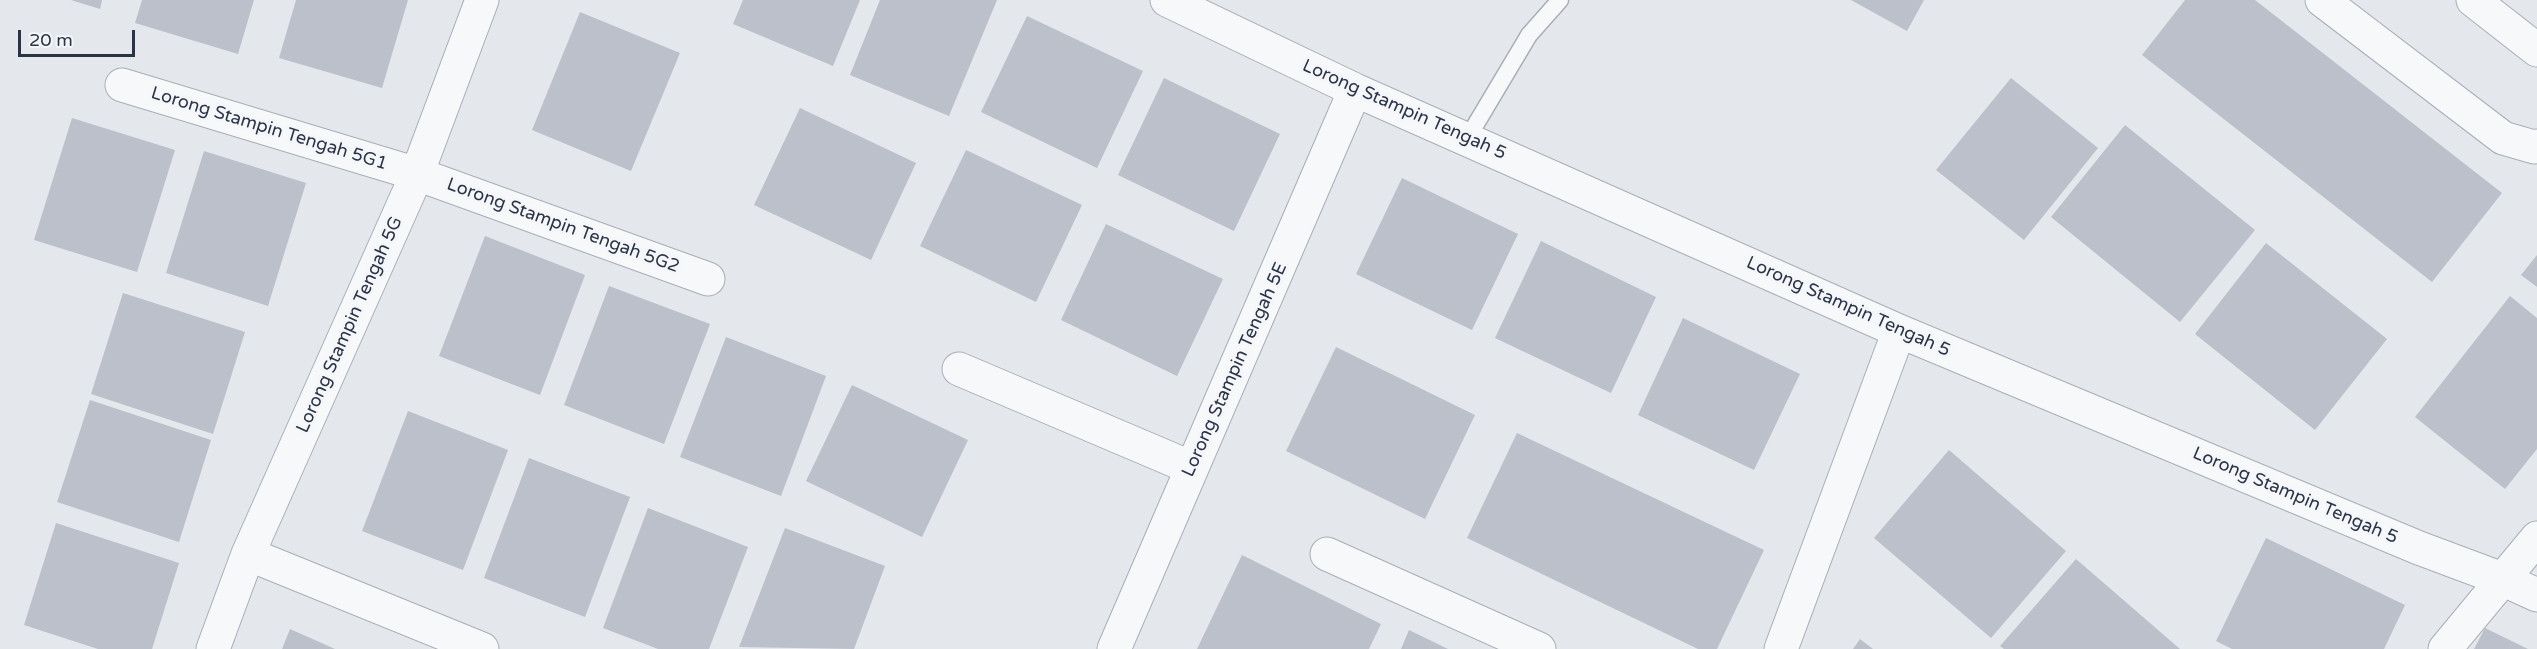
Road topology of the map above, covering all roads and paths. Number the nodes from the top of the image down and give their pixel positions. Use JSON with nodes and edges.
{"nodes":[{"id":1,"x":482,"y":0,"type":"edge"},
{"id":2,"x":1167,"y":0,"type":"edge"},
{"id":3,"x":1560,"y":0,"type":"edge"},
{"id":4,"x":2322,"y":0,"type":"edge"},
{"id":5,"x":2473,"y":0,"type":"edge"},
{"id":6,"x":2537,"y":50,"type":"edge"},
{"id":7,"x":122,"y":85,"type":"dead end"},
{"id":8,"x":1355,"y":90,"type":"junction"},
{"id":9,"x":1467,"y":140,"type":"junction"},
{"id":10,"x":2537,"y":146,"type":"edge"},
{"id":11,"x":417,"y":174,"type":"junction"},
{"id":12,"x":708,"y":279,"type":"dead end"},
{"id":13,"x":1899,"y":331,"type":"junction"},
{"id":14,"x":959,"y":369,"type":"dead end"},
{"id":15,"x":1192,"y":468,"type":"junction"},
{"id":16,"x":2537,"y":538,"type":"edge"},
{"id":17,"x":248,"y":554,"type":"junction"},
{"id":18,"x":1327,"y":554,"type":"dead end"},
{"id":19,"x":2502,"y":579,"type":"junction"},
{"id":20,"x":2537,"y":595,"type":"edge"},
{"id":21,"x":213,"y":649,"type":"edge"},
{"id":22,"x":482,"y":649,"type":"edge"},
{"id":23,"x":1114,"y":649,"type":"edge"},
{"id":24,"x":1539,"y":649,"type":"edge"},
{"id":25,"x":1781,"y":649,"type":"edge"},
{"id":26,"x":2445,"y":649,"type":"edge"}],
"edges":[{"from":1,"to":11,"type":"street","name":"Lorong Stampin Tengah 5G"},
{"from":2,"to":8,"type":"street","name":"Lorong Stampin Tengah 5"},
{"from":3,"to":9,"type":"lane"},
{"from":4,"to":10,"type":"street"},
{"from":5,"to":6,"type":"street"},
{"from":7,"to":11,"type":"street","name":"Lorong Stampin Tengah 5G1"},
{"from":8,"to":9,"type":"street","name":"Lorong Stampin Tengah 5"},
{"from":8,"to":15,"type":"street","name":"Lorong Stampin Tengah 5E"},
{"from":9,"to":13,"type":"street","name":"Lorong Stampin Tengah 5"},
{"from":11,"to":12,"type":"street","name":"Lorong Stampin Tengah 5G2"},
{"from":11,"to":17,"type":"street","name":"Lorong Stampin Tengah 5G"},
{"from":13,"to":19,"type":"street","name":"Lorong Stampin Tengah 5"},
{"from":13,"to":25,"type":"street"},
{"from":14,"to":15,"type":"street"},
{"from":15,"to":23,"type":"street","name":"Lorong Stampin Tengah 5E"},
{"from":16,"to":19,"type":"street"},
{"from":17,"to":21,"type":"street","name":"Lorong Stampin Tengah 5G"},
{"from":17,"to":22,"type":"street"},
{"from":18,"to":24,"type":"street"},
{"from":19,"to":20,"type":"street","name":"Lorong Stampin Tengah 5"},
{"from":19,"to":26,"type":"street"}]}
